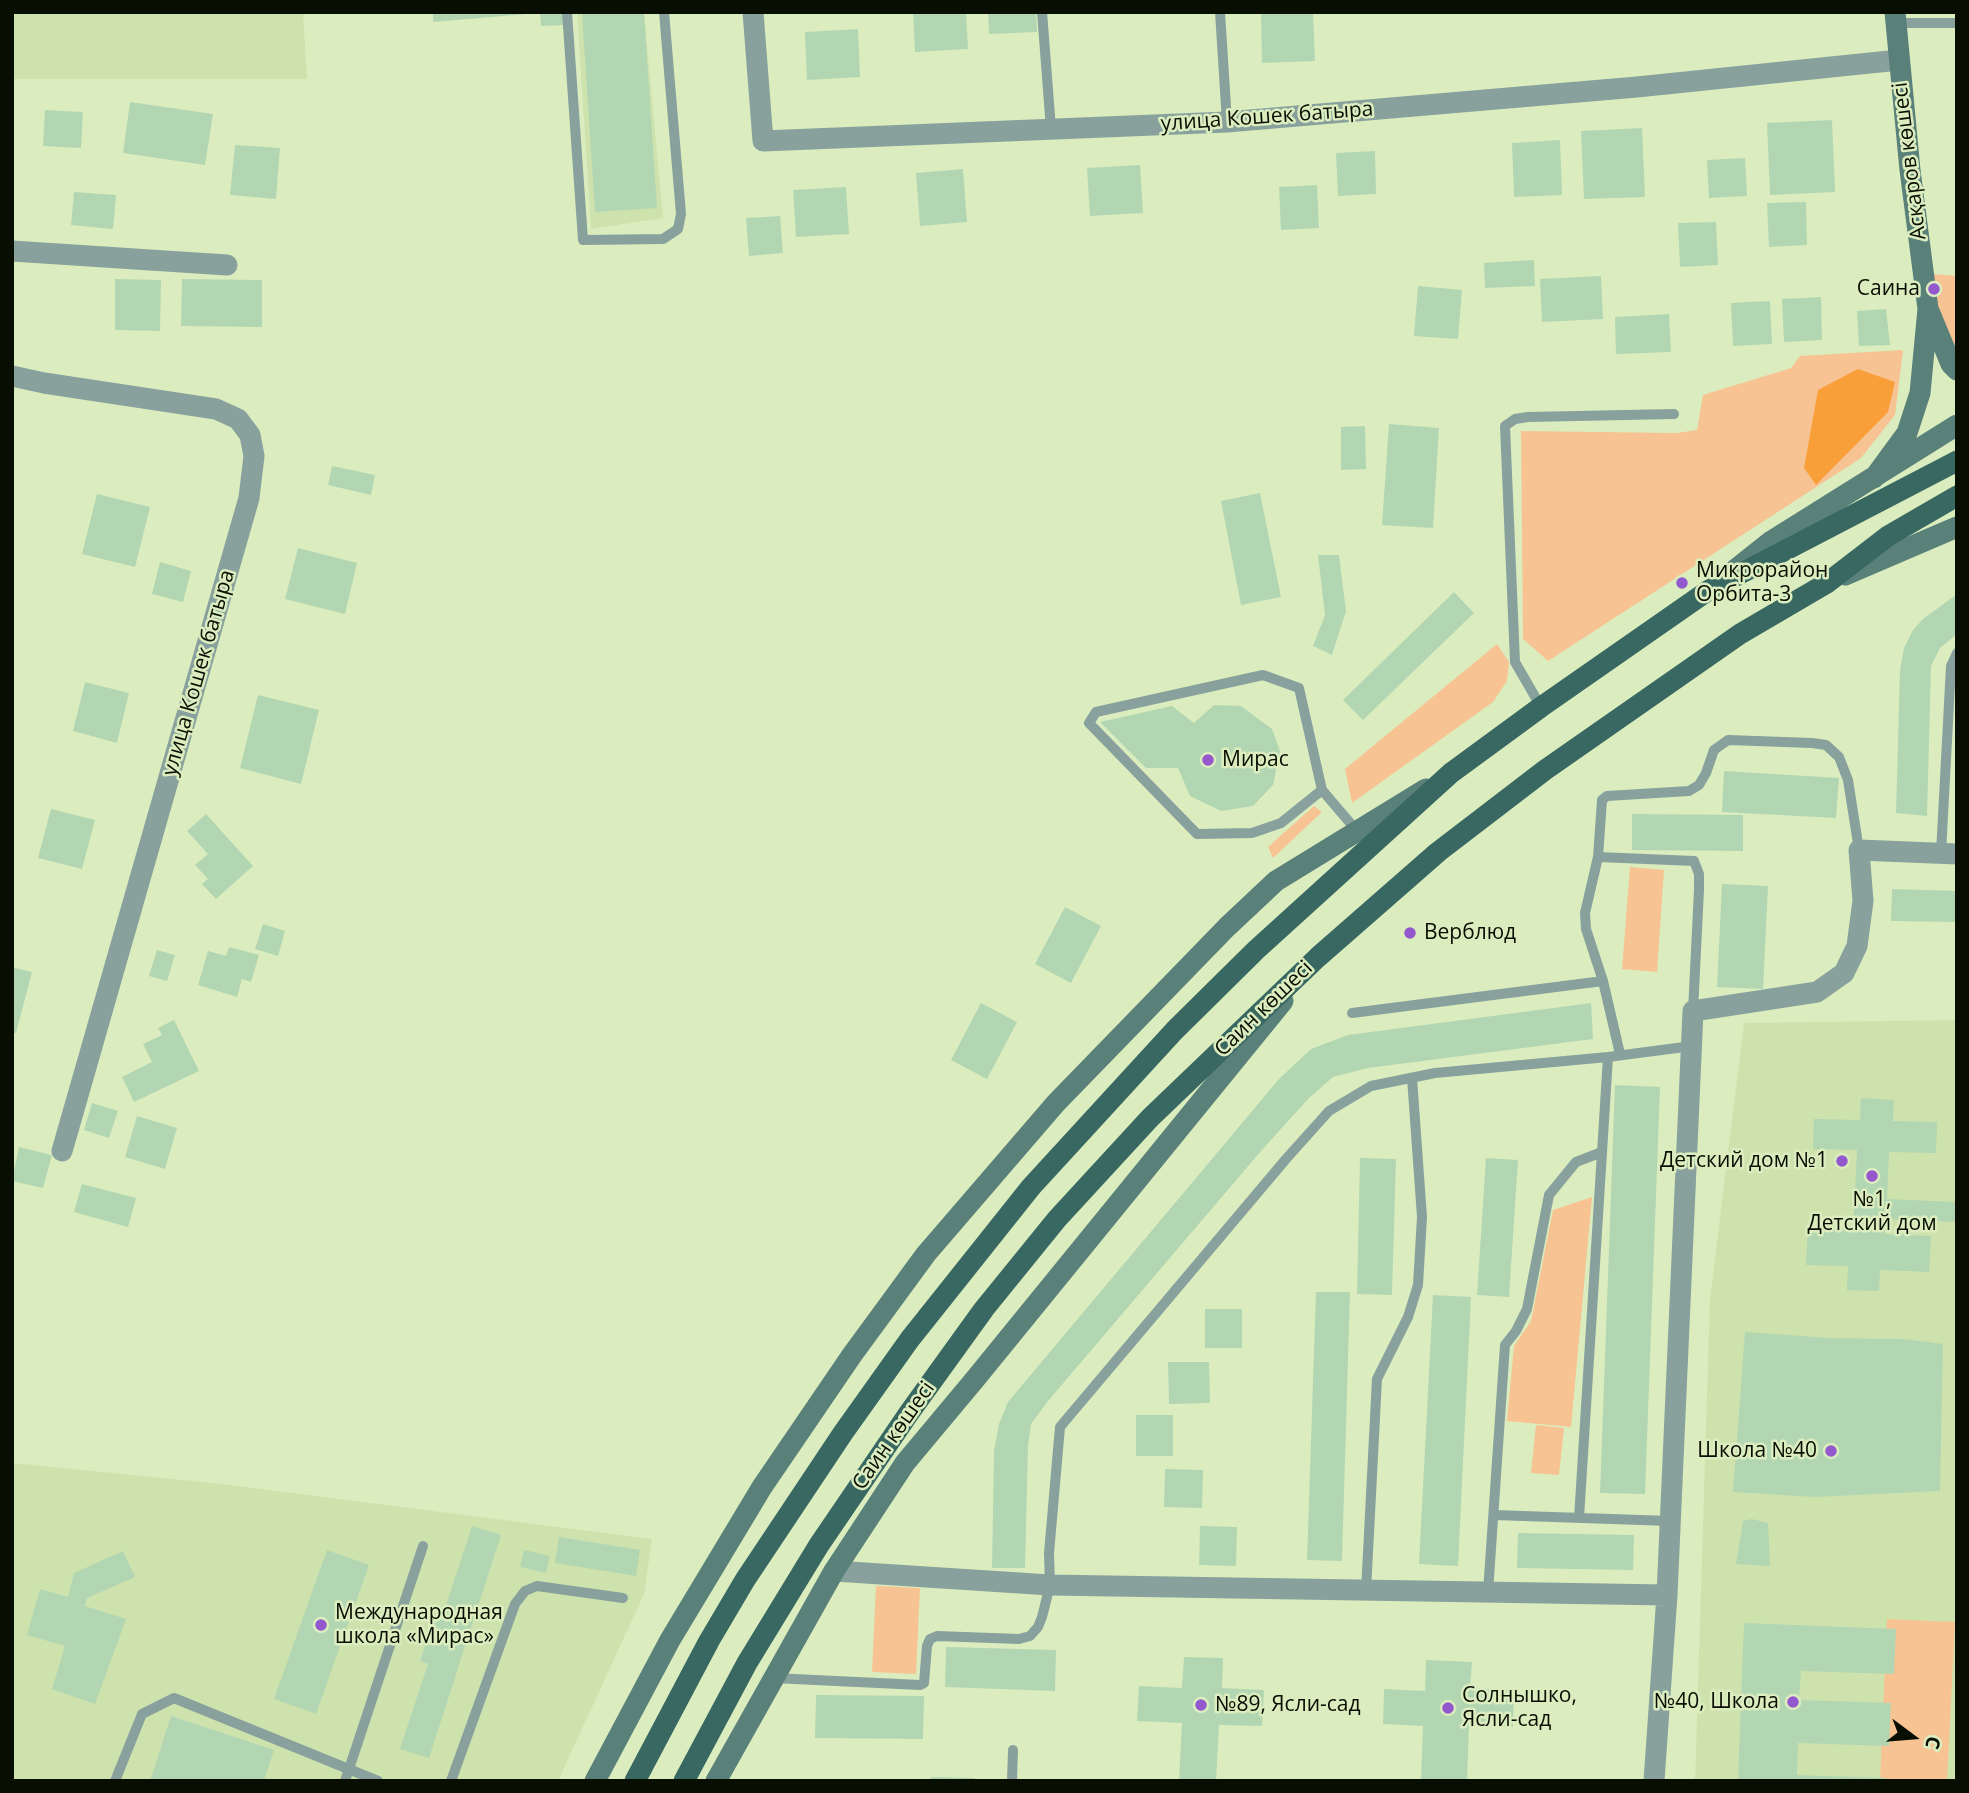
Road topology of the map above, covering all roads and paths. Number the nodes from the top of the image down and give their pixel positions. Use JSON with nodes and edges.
{"nodes":[{"id":1,"x":567,"y":12,"type":"edge"},
{"id":2,"x":664,"y":12,"type":"edge"},
{"id":3,"x":753,"y":12,"type":"edge"},
{"id":4,"x":1042,"y":12,"type":"edge"},
{"id":5,"x":1220,"y":12,"type":"edge"},
{"id":6,"x":1895,"y":18,"type":"edge"},
{"id":7,"x":1957,"y":23,"type":"edge"},
{"id":8,"x":1899,"y":60,"type":"junction"},
{"id":9,"x":1227,"y":122,"type":"junction"},
{"id":10,"x":1051,"y":129,"type":"junction"},
{"id":11,"x":12,"y":251,"type":"edge"},
{"id":12,"x":228,"y":265,"type":"dead end"},
{"id":13,"x":1928,"y":309,"type":"junction"},
{"id":14,"x":1957,"y":370,"type":"edge"},
{"id":15,"x":12,"y":376,"type":"edge"},
{"id":16,"x":1674,"y":414,"type":"dead end"},
{"id":17,"x":1957,"y":425,"type":"edge"},
{"id":18,"x":1957,"y":461,"type":"edge"},
{"id":19,"x":1874,"y":478,"type":"junction"},
{"id":20,"x":1957,"y":496,"type":"edge"},
{"id":21,"x":1957,"y":527,"type":"edge"},
{"id":22,"x":1827,"y":583,"type":"junction"},
{"id":23,"x":1709,"y":590,"type":"junction"},
{"id":24,"x":1957,"y":653,"type":"edge"},
{"id":25,"x":1541,"y":707,"type":"junction"},
{"id":26,"x":1451,"y":773,"type":"junction"},
{"id":27,"x":1322,"y":790,"type":"junction"},
{"id":28,"x":1357,"y":831,"type":"junction"},
{"id":29,"x":1859,"y":850,"type":"junction"},
{"id":30,"x":1949,"y":854,"type":"edge"},
{"id":31,"x":1598,"y":857,"type":"junction"},
{"id":32,"x":1318,"y":957,"type":"junction"},
{"id":33,"x":1603,"y":981,"type":"junction"},
{"id":34,"x":1693,"y":1011,"type":"junction"},
{"id":35,"x":1352,"y":1013,"type":"dead end"},
{"id":36,"x":1692,"y":1046,"type":"junction"},
{"id":37,"x":1620,"y":1054,"type":"junction"},
{"id":38,"x":1608,"y":1057,"type":"junction"},
{"id":39,"x":1412,"y":1078,"type":"junction"},
{"id":40,"x":62,"y":1151,"type":"dead end"},
{"id":41,"x":1602,"y":1152,"type":"junction"},
{"id":42,"x":1494,"y":1515,"type":"junction"},
{"id":43,"x":1579,"y":1518,"type":"junction"},
{"id":44,"x":1670,"y":1521,"type":"junction"},
{"id":45,"x":423,"y":1546,"type":"dead end"},
{"id":46,"x":834,"y":1571,"type":"junction"},
{"id":47,"x":1050,"y":1585,"type":"junction"},
{"id":48,"x":1366,"y":1591,"type":"junction"},
{"id":49,"x":1488,"y":1592,"type":"junction"},
{"id":50,"x":1667,"y":1595,"type":"junction"},
{"id":51,"x":623,"y":1598,"type":"dead end"},
{"id":52,"x":772,"y":1678,"type":"junction"},
{"id":53,"x":1013,"y":1750,"type":"dead end"},
{"id":54,"x":349,"y":1769,"type":"junction"},
{"id":55,"x":115,"y":1781,"type":"edge"},
{"id":56,"x":345,"y":1781,"type":"edge"},
{"id":57,"x":378,"y":1781,"type":"edge"},
{"id":58,"x":451,"y":1781,"type":"edge"},
{"id":59,"x":595,"y":1781,"type":"edge"},
{"id":60,"x":635,"y":1781,"type":"edge"},
{"id":61,"x":684,"y":1781,"type":"edge"},
{"id":62,"x":716,"y":1781,"type":"edge"},
{"id":63,"x":1012,"y":1781,"type":"edge"},
{"id":64,"x":1654,"y":1781,"type":"edge"}],
"edges":[{"from":1,"to":2,"type":"lane"},
{"from":3,"to":10,"type":"street","name":"улица Кошек батыра"},
{"from":4,"to":10,"type":"lane"},
{"from":5,"to":9,"type":"lane"},
{"from":6,"to":7,"type":"lane"},
{"from":6,"to":8,"type":"street","name":"Асқаров көшесі"},
{"from":8,"to":9,"type":"street","name":"улица Кошек батыра"},
{"from":8,"to":13,"type":"street","name":"Асқаров көшесі"},
{"from":9,"to":10,"type":"street","name":"улица Кошек батыра"},
{"from":11,"to":12,"type":"street"},
{"from":13,"to":14,"type":"street"},
{"from":13,"to":19,"type":"street"},
{"from":15,"to":40,"type":"street","name":"улица Кошек батыра"},
{"from":16,"to":25,"type":"lane"},
{"from":17,"to":19,"type":"street"},
{"from":18,"to":23,"type":"main road","name":"Саин көшесі"},
{"from":19,"to":23,"type":"street"},
{"from":20,"to":22,"type":"main road"},
{"from":21,"to":22,"type":"street"},
{"from":22,"to":32,"type":"main road"},
{"from":23,"to":25,"type":"main road","name":"Саин көшесі"},
{"from":24,"to":30,"type":"lane"},
{"from":25,"to":26,"type":"main road","name":"Саин көшесі"},
{"from":26,"to":28,"type":"street","name":"Саин көшесі"},
{"from":26,"to":60,"type":"main road","name":"Саин көшесі"},
{"from":27,"to":27,"type":"lane"},
{"from":27,"to":28,"type":"lane"},
{"from":28,"to":59,"type":"street","name":"Саин көшесі"},
{"from":29,"to":30,"type":"street"},
{"from":29,"to":31,"type":"lane"},
{"from":29,"to":34,"type":"street"},
{"from":31,"to":33,"type":"lane"},
{"from":31,"to":34,"type":"lane"},
{"from":32,"to":46,"type":"street","name":"Саин көшесі"},
{"from":32,"to":61,"type":"main road","name":"Саин көшесі"},
{"from":33,"to":35,"type":"lane"},
{"from":33,"to":37,"type":"lane"},
{"from":34,"to":36,"type":"street"},
{"from":36,"to":37,"type":"lane"},
{"from":36,"to":44,"type":"street"},
{"from":37,"to":38,"type":"lane"},
{"from":38,"to":39,"type":"lane"},
{"from":38,"to":41,"type":"lane"},
{"from":39,"to":47,"type":"lane"},
{"from":39,"to":48,"type":"lane"},
{"from":41,"to":42,"type":"lane"},
{"from":41,"to":43,"type":"lane"},
{"from":42,"to":43,"type":"lane"},
{"from":42,"to":49,"type":"lane"},
{"from":43,"to":44,"type":"lane"},
{"from":44,"to":50,"type":"street"},
{"from":45,"to":54,"type":"lane"},
{"from":46,"to":47,"type":"street"},
{"from":46,"to":52,"type":"street","name":"Саин көшесі"},
{"from":47,"to":48,"type":"street"},
{"from":47,"to":52,"type":"lane"},
{"from":48,"to":49,"type":"street"},
{"from":49,"to":50,"type":"street"},
{"from":50,"to":64,"type":"street"},
{"from":51,"to":58,"type":"lane"},
{"from":52,"to":62,"type":"street","name":"Саин көшесі"},
{"from":53,"to":63,"type":"lane"},
{"from":54,"to":55,"type":"lane"},
{"from":54,"to":56,"type":"lane"},
{"from":54,"to":57,"type":"lane"}]}
